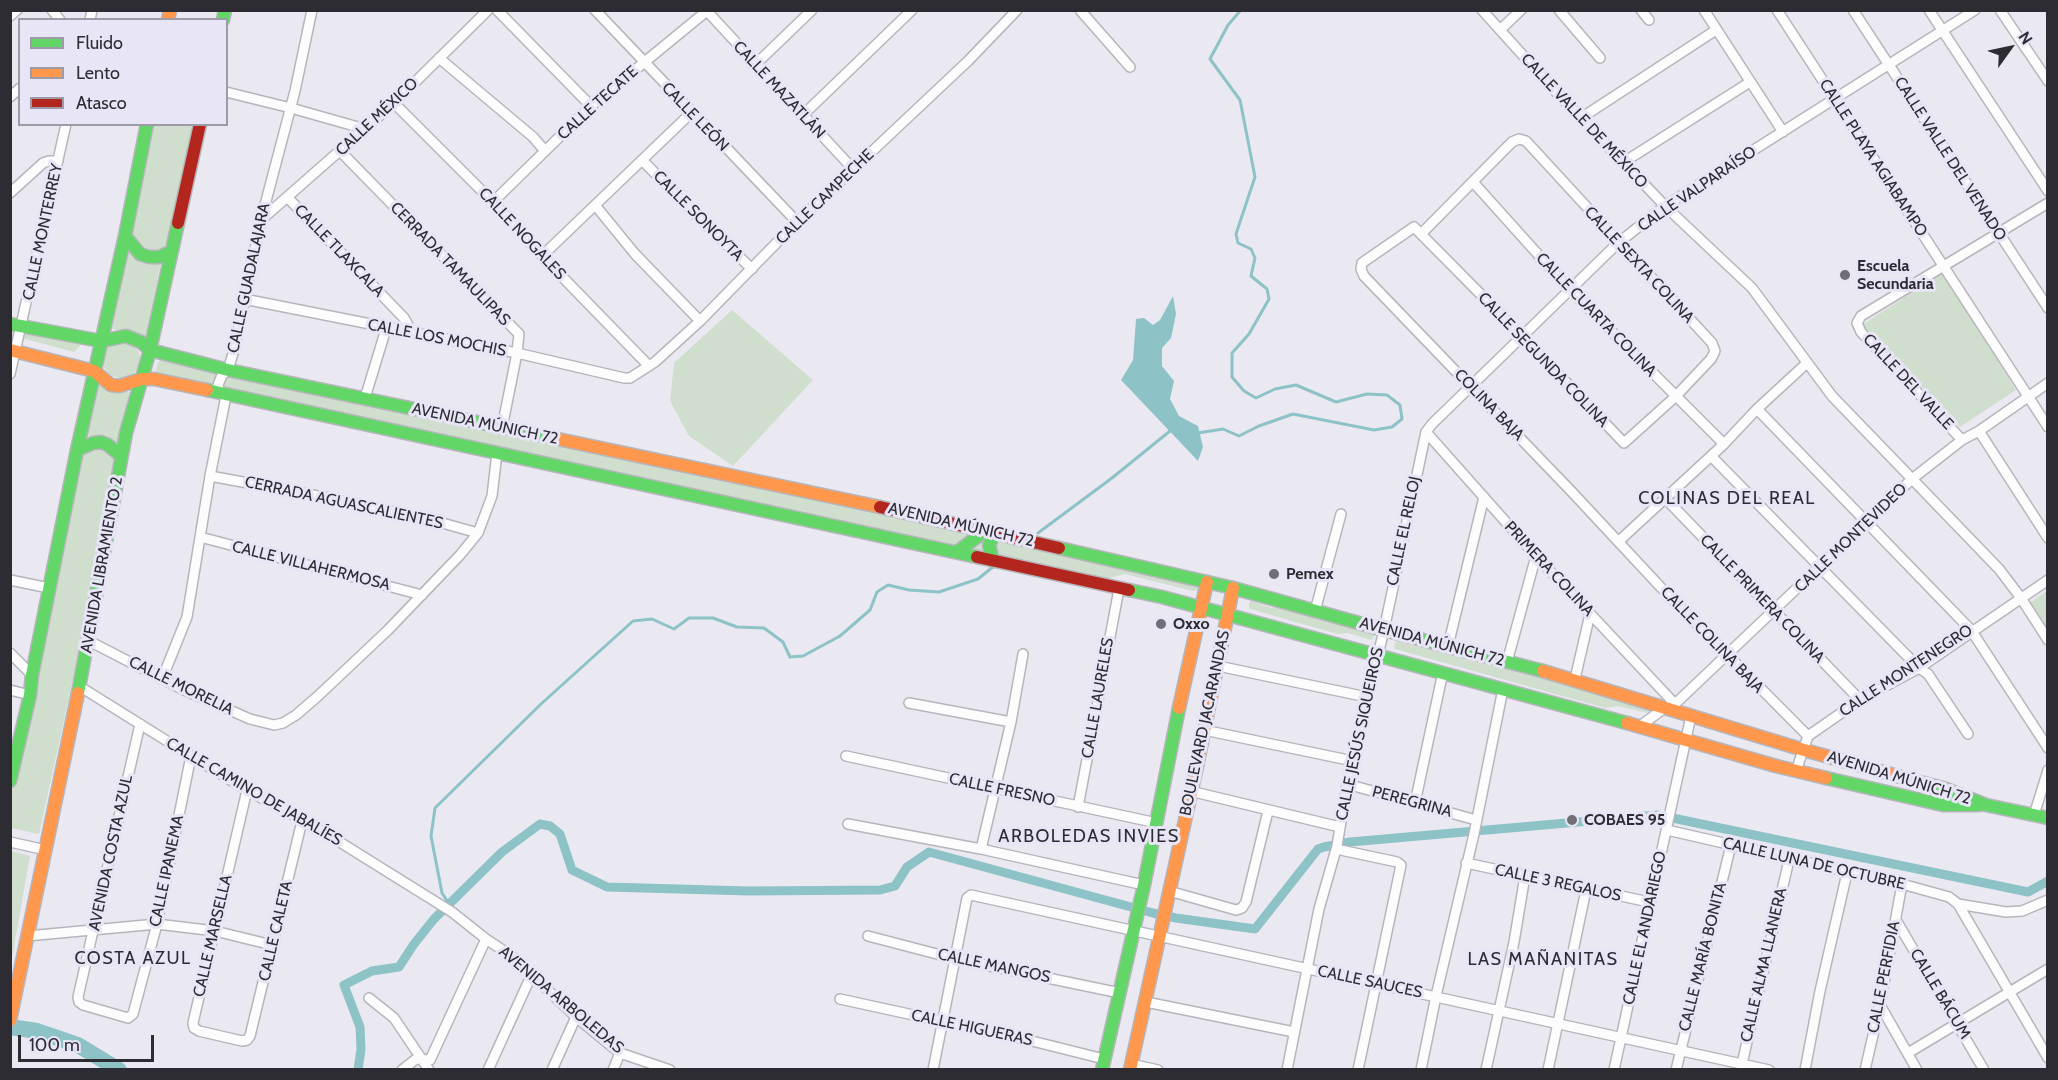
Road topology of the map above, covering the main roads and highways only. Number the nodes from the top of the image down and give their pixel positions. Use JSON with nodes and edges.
{"nodes":[{"id":1,"x":147,"y":126,"type":"edge"},
{"id":2,"x":200,"y":126,"type":"edge"},
{"id":3,"x":125,"y":236,"type":"junction"},
{"id":4,"x":171,"y":250,"type":"junction"},
{"id":5,"x":16,"y":325,"type":"edge"},
{"id":6,"x":101,"y":341,"type":"junction"},
{"id":7,"x":13,"y":351,"type":"edge"},
{"id":8,"x":150,"y":351,"type":"junction"},
{"id":9,"x":94,"y":371,"type":"junction"},
{"id":10,"x":142,"y":379,"type":"junction"},
{"id":11,"x":77,"y":450,"type":"junction"},
{"id":12,"x":121,"y":456,"type":"junction"},
{"id":13,"x":990,"y":532,"type":"junction"},
{"id":14,"x":957,"y":552,"type":"junction"},
{"id":15,"x":993,"y":561,"type":"junction"},
{"id":16,"x":1207,"y":582,"type":"junction"},
{"id":17,"x":1233,"y":588,"type":"junction"},
{"id":18,"x":1200,"y":607,"type":"junction"},
{"id":19,"x":1229,"y":614,"type":"junction"},
{"id":20,"x":1771,"y":739,"type":"junction"},
{"id":21,"x":1776,"y":766,"type":"junction"},
{"id":22,"x":11,"y":781,"type":"edge"},
{"id":23,"x":1986,"y":805,"type":"junction"},
{"id":24,"x":2048,"y":818,"type":"edge"},
{"id":25,"x":12,"y":1014,"type":"edge"},
{"id":26,"x":1103,"y":1064,"type":"edge"},
{"id":27,"x":1130,"y":1067,"type":"edge"}],
"edges":[{"from":1,"to":3,"type":"main road"},
{"from":2,"to":4,"type":"main road","name":"AVENIDA LIBRAMIENTO 2"},
{"from":3,"to":4,"type":"main road"},
{"from":3,"to":6,"type":"main road"},
{"from":4,"to":8,"type":"main road","name":"AVENIDA LIBRAMIENTO 2"},
{"from":5,"to":6,"type":"main road","name":"AVENIDA MÚNICH 72"},
{"from":6,"to":8,"type":"main road","name":"AVENIDA MÚNICH 72"},
{"from":6,"to":9,"type":"main road"},
{"from":7,"to":9,"type":"main road","name":"AVENIDA MÚNICH 72"},
{"from":8,"to":10,"type":"main road","name":"AVENIDA LIBRAMIENTO 2"},
{"from":8,"to":13,"type":"main road","name":"AVENIDA MÚNICH 72"},
{"from":9,"to":10,"type":"main road","name":"AVENIDA MÚNICH 72"},
{"from":9,"to":11,"type":"main road"},
{"from":10,"to":12,"type":"main road","name":"AVENIDA LIBRAMIENTO 2"},
{"from":10,"to":14,"type":"main road","name":"AVENIDA MÚNICH 72"},
{"from":11,"to":12,"type":"main road"},
{"from":11,"to":22,"type":"main road"},
{"from":12,"to":25,"type":"main road","name":"AVENIDA LIBRAMIENTO 2"},
{"from":13,"to":14,"type":"main road"},
{"from":13,"to":15,"type":"main road"},
{"from":13,"to":16,"type":"main road","name":"AVENIDA MÚNICH 72"},
{"from":14,"to":15,"type":"main road","name":"AVENIDA MÚNICH 72"},
{"from":15,"to":18,"type":"main road","name":"AVENIDA MÚNICH 72"},
{"from":16,"to":17,"type":"main road","name":"AVENIDA MÚNICH 72"},
{"from":16,"to":18,"type":"main road","name":"BOULEVARD JACARANDAS"},
{"from":17,"to":19,"type":"main road","name":"BOULEVARD JACARANDAS"},
{"from":17,"to":20,"type":"main road","name":"AVENIDA MÚNICH 72"},
{"from":18,"to":19,"type":"main road","name":"AVENIDA MÚNICH 72"},
{"from":18,"to":26,"type":"main road","name":"BOULEVARD JACARANDAS"},
{"from":19,"to":21,"type":"main road","name":"AVENIDA MÚNICH 72"},
{"from":19,"to":27,"type":"main road","name":"BOULEVARD JACARANDAS"},
{"from":20,"to":21,"type":"main road"},
{"from":20,"to":23,"type":"main road","name":"AVENIDA MÚNICH 72"},
{"from":21,"to":23,"type":"main road","name":"AVENIDA MÚNICH 72"},
{"from":23,"to":24,"type":"main road"}]}
